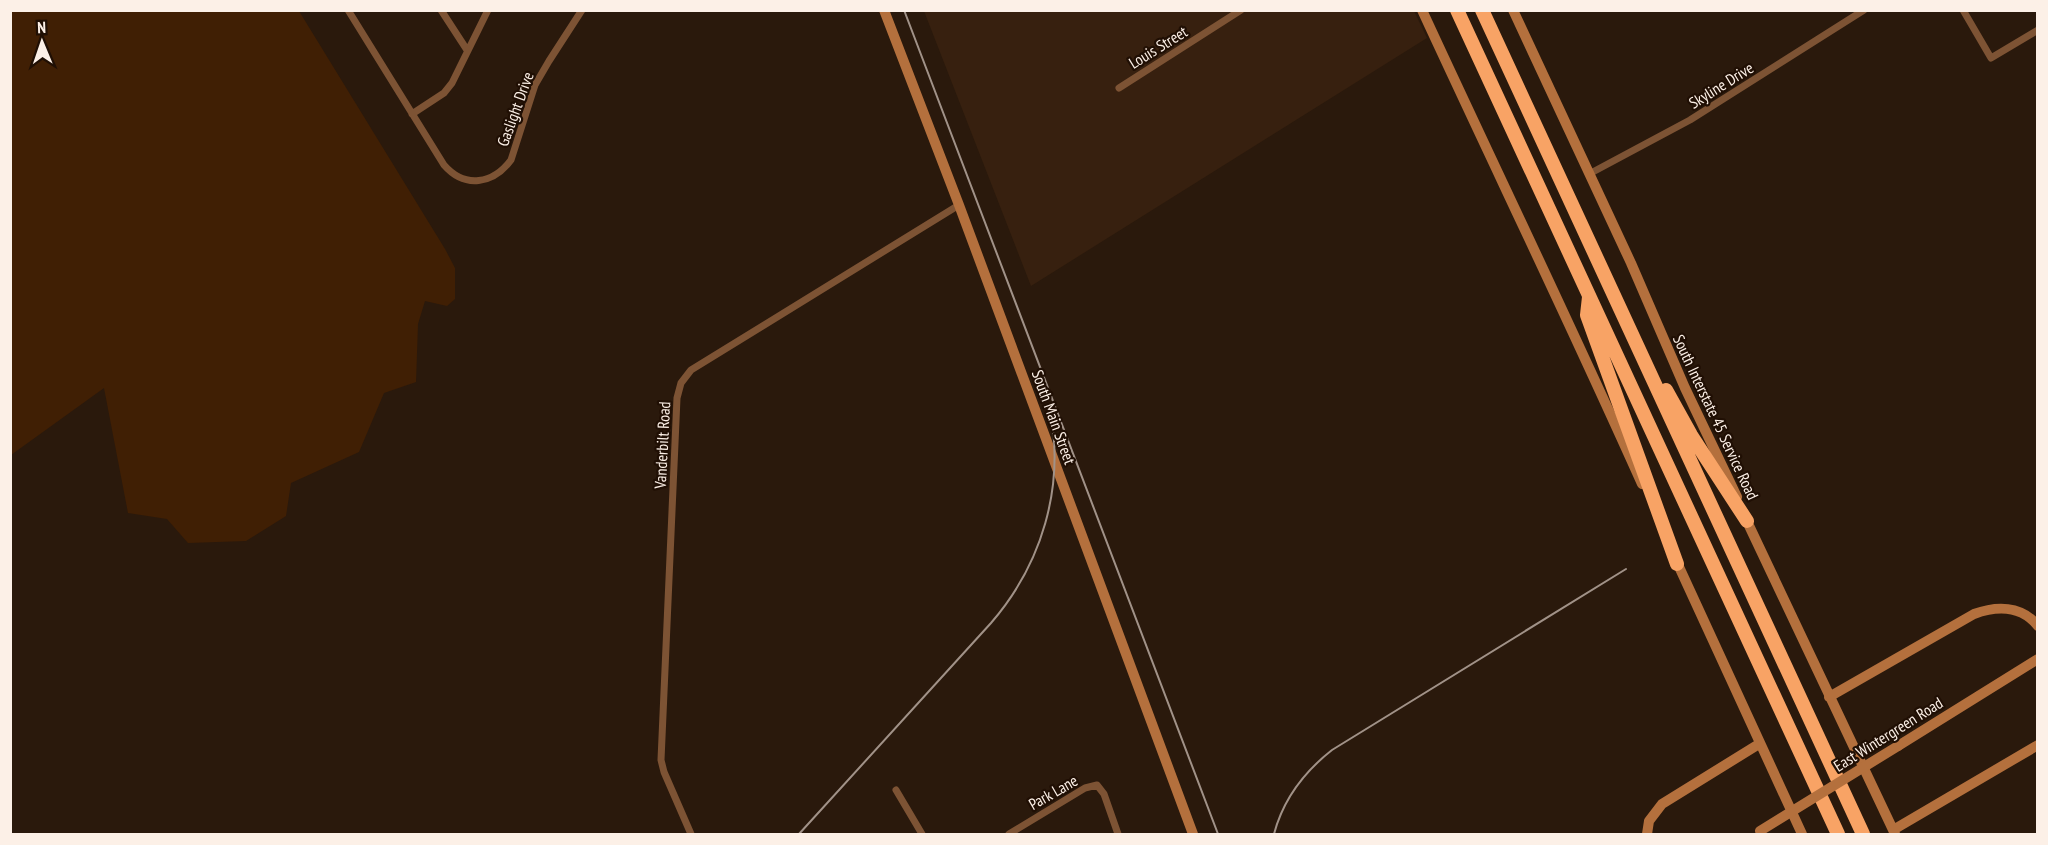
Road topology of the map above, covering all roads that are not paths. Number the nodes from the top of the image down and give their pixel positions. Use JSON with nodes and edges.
{"nodes":[{"id":1,"x":348,"y":10,"type":"edge"},
{"id":2,"x":441,"y":10,"type":"edge"},
{"id":3,"x":488,"y":10,"type":"edge"},
{"id":4,"x":582,"y":10,"type":"edge"},
{"id":5,"x":884,"y":10,"type":"edge"},
{"id":6,"x":1242,"y":10,"type":"edge"},
{"id":7,"x":1422,"y":10,"type":"edge"},
{"id":8,"x":1457,"y":10,"type":"edge"},
{"id":9,"x":1482,"y":10,"type":"edge"},
{"id":10,"x":1513,"y":10,"type":"edge"},
{"id":11,"x":1864,"y":10,"type":"edge"},
{"id":12,"x":1963,"y":10,"type":"edge"},
{"id":13,"x":1228,"y":14,"type":"edge"},
{"id":14,"x":2037,"y":30,"type":"edge"},
{"id":15,"x":467,"y":50,"type":"junction"},
{"id":16,"x":1119,"y":88,"type":"dead end"},
{"id":17,"x":412,"y":114,"type":"junction"},
{"id":18,"x":1588,"y":174,"type":"junction"},
{"id":19,"x":959,"y":205,"type":"junction"},
{"id":20,"x":1589,"y":296,"type":"junction"},
{"id":21,"x":1631,"y":333,"type":"junction"},
{"id":22,"x":1747,"y":521,"type":"junction"},
{"id":23,"x":1677,"y":564,"type":"junction"},
{"id":24,"x":2037,"y":626,"type":"edge"},
{"id":25,"x":2037,"y":659,"type":"edge"},
{"id":26,"x":1829,"y":697,"type":"junction"},
{"id":27,"x":1759,"y":744,"type":"junction"},
{"id":28,"x":2037,"y":745,"type":"edge"},
{"id":29,"x":896,"y":790,"type":"dead end"},
{"id":30,"x":1894,"y":832,"type":"edge"},
{"id":31,"x":1757,"y":833,"type":"edge"},
{"id":32,"x":691,"y":834,"type":"edge"},
{"id":33,"x":922,"y":834,"type":"edge"},
{"id":34,"x":1009,"y":834,"type":"edge"},
{"id":35,"x":1118,"y":834,"type":"edge"},
{"id":36,"x":1193,"y":834,"type":"edge"},
{"id":37,"x":1647,"y":834,"type":"edge"},
{"id":38,"x":1802,"y":834,"type":"edge"},
{"id":39,"x":1838,"y":834,"type":"edge"},
{"id":40,"x":1863,"y":834,"type":"edge"}],
"edges":[{"from":1,"to":17,"type":"street","name":"Gaslight Drive"},
{"from":2,"to":15,"type":"street"},
{"from":3,"to":15,"type":"street"},
{"from":4,"to":17,"type":"street","name":"Gaslight Drive"},
{"from":5,"to":19,"type":"main road","name":"South Main Street"},
{"from":6,"to":13,"type":"street","name":"Louis Street"},
{"from":7,"to":23,"type":"main road"},
{"from":8,"to":20,"type":"highway"},
{"from":9,"to":21,"type":"highway"},
{"from":10,"to":18,"type":"main road","name":"South Interstate 45 Service Road"},
{"from":11,"to":18,"type":"street","name":"Skyline Drive"},
{"from":12,"to":14,"type":"street"},
{"from":13,"to":16,"type":"street","name":"Louis Street"},
{"from":15,"to":17,"type":"street"},
{"from":18,"to":22,"type":"main road","name":"South Interstate 45 Service Road"},
{"from":19,"to":32,"type":"street","name":"Vanderbilt Road"},
{"from":19,"to":36,"type":"main road","name":"South Main Street"},
{"from":20,"to":23,"type":"highway"},
{"from":20,"to":39,"type":"highway"},
{"from":21,"to":22,"type":"highway"},
{"from":21,"to":40,"type":"highway"},
{"from":22,"to":26,"type":"main road","name":"South Interstate 45 Service Road"},
{"from":23,"to":27,"type":"main road"},
{"from":24,"to":26,"type":"main road"},
{"from":25,"to":31,"type":"main road","name":"East Wintergreen Road","bridge":true},
{"from":26,"to":30,"type":"main road","name":"South Interstate 45 Service Road"},
{"from":27,"to":37,"type":"main road"},
{"from":27,"to":38,"type":"main road"},
{"from":28,"to":30,"type":"main road"},
{"from":29,"to":33,"type":"street"},
{"from":34,"to":35,"type":"street","name":"Park Lane"}]}
